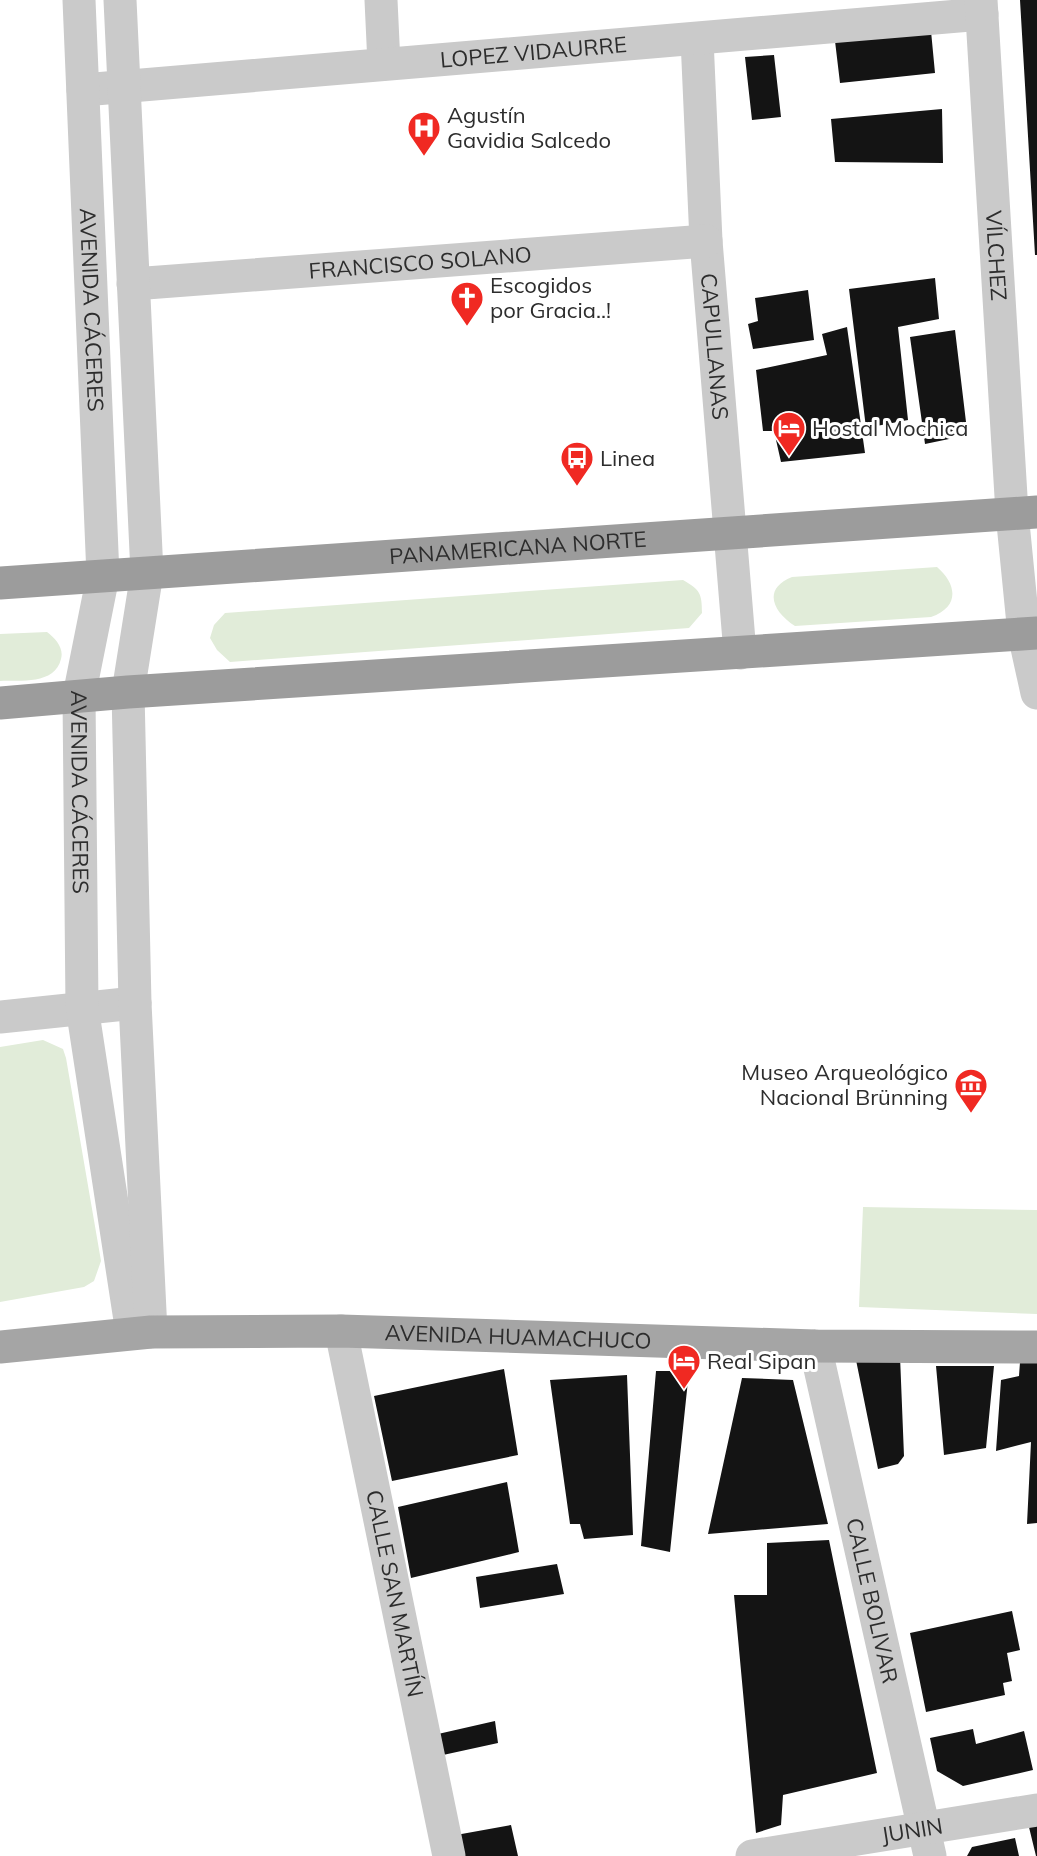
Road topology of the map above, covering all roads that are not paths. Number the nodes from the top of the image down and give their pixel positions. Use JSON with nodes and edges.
{"nodes":[{"id":1,"x":79,"y":0,"type":"edge"},
{"id":2,"x":120,"y":0,"type":"edge"},
{"id":3,"x":381,"y":0,"type":"edge"},
{"id":4,"x":982,"y":7,"type":"edge"},
{"id":5,"x":697,"y":39,"type":"junction"},
{"id":6,"x":384,"y":64,"type":"junction"},
{"id":7,"x":124,"y":86,"type":"junction"},
{"id":8,"x":83,"y":90,"type":"junction"},
{"id":9,"x":706,"y":241,"type":"junction"},
{"id":10,"x":133,"y":284,"type":"junction"},
{"id":11,"x":1024,"y":512,"type":"edge"},
{"id":12,"x":731,"y":533,"type":"junction"},
{"id":13,"x":147,"y":573,"type":"junction"},
{"id":14,"x":103,"y":576,"type":"junction"},
{"id":15,"x":0,"y":583,"type":"edge"},
{"id":16,"x":1031,"y":634,"type":"edge"},
{"id":17,"x":740,"y":653,"type":"junction"},
{"id":18,"x":128,"y":692,"type":"junction"},
{"id":19,"x":1037,"y":693,"type":"edge"},
{"id":20,"x":78,"y":696,"type":"junction"},
{"id":21,"x":0,"y":703,"type":"edge"},
{"id":22,"x":135,"y":1003,"type":"junction"},
{"id":23,"x":82,"y":1007,"type":"junction"},
{"id":24,"x":0,"y":1017,"type":"edge"},
{"id":25,"x":341,"y":1331,"type":"junction"},
{"id":26,"x":141,"y":1332,"type":"junction"},
{"id":27,"x":815,"y":1346,"type":"junction"},
{"id":28,"x":0,"y":1347,"type":"edge"},
{"id":29,"x":1037,"y":1347,"type":"edge"},
{"id":30,"x":1037,"y":1810,"type":"edge"},
{"id":31,"x":927,"y":1843,"type":"edge"},
{"id":32,"x":449,"y":1856,"type":"edge"},
{"id":33,"x":752,"y":1856,"type":"edge"}],
"edges":[{"from":1,"to":8,"type":"street","name":"AVENIDA CÁCERES"},
{"from":2,"to":7,"type":"street","name":"AVENIDA CÁCERES"},
{"from":3,"to":6,"type":"street"},
{"from":4,"to":5,"type":"street","name":"LOPEZ VIDAURRE"},
{"from":4,"to":11,"type":"street","name":"VÍLCHEZ"},
{"from":5,"to":6,"type":"street","name":"LOPEZ VIDAURRE"},
{"from":5,"to":9,"type":"street","name":"CAPULLANAS"},
{"from":6,"to":7,"type":"street","name":"LOPEZ VIDAURRE"},
{"from":7,"to":8,"type":"street","name":"LOPEZ VIDAURRE"},
{"from":7,"to":10,"type":"street","name":"AVENIDA CÁCERES"},
{"from":8,"to":14,"type":"street","name":"AVENIDA CÁCERES"},
{"from":9,"to":10,"type":"street","name":"FRANCISCO SOLANO"},
{"from":9,"to":12,"type":"street","name":"CAPULLANAS"},
{"from":10,"to":13,"type":"street","name":"AVENIDA CÁCERES"},
{"from":11,"to":12,"type":"highway","name":"PANAMERICANA NORTE"},
{"from":11,"to":16,"type":"street","name":"VÍLCHEZ"},
{"from":12,"to":13,"type":"highway","name":"PANAMERICANA NORTE"},
{"from":12,"to":17,"type":"street","name":"CAPULLANAS"},
{"from":13,"to":14,"type":"highway","name":"PANAMERICANA NORTE"},
{"from":13,"to":18,"type":"street","name":"AVENIDA CÁCERES"},
{"from":14,"to":15,"type":"highway","name":"PANAMERICANA NORTE"},
{"from":14,"to":20,"type":"street","name":"AVENIDA CÁCERES"},
{"from":16,"to":17,"type":"highway"},
{"from":16,"to":19,"type":"street","name":"VÍLCHEZ"},
{"from":17,"to":18,"type":"highway"},
{"from":18,"to":20,"type":"highway"},
{"from":18,"to":22,"type":"street","name":"AVENIDA CÁCERES"},
{"from":20,"to":21,"type":"highway"},
{"from":20,"to":23,"type":"street","name":"AVENIDA CÁCERES"},
{"from":22,"to":23,"type":"street"},
{"from":22,"to":26,"type":"street","name":"AVENIDA CÁCERES"},
{"from":23,"to":24,"type":"street"},
{"from":23,"to":26,"type":"street","name":"AVENIDA CÁCERES"},
{"from":25,"to":26,"type":"main road","name":"AVENIDA HUAMACHUCO"},
{"from":25,"to":27,"type":"main road","name":"AVENIDA HUAMACHUCO"},
{"from":25,"to":32,"type":"street","name":"CALLE SAN MARTÍN"},
{"from":26,"to":28,"type":"main road","name":"AVENIDA HUAMACHUCO"},
{"from":27,"to":29,"type":"main road","name":"AVENIDA HUAMACHUCO"},
{"from":27,"to":31,"type":"street","name":"CALLE BOLIVAR"},
{"from":30,"to":31,"type":"street","name":"JUNIN"},
{"from":31,"to":33,"type":"street","name":"JUNIN"}]}
